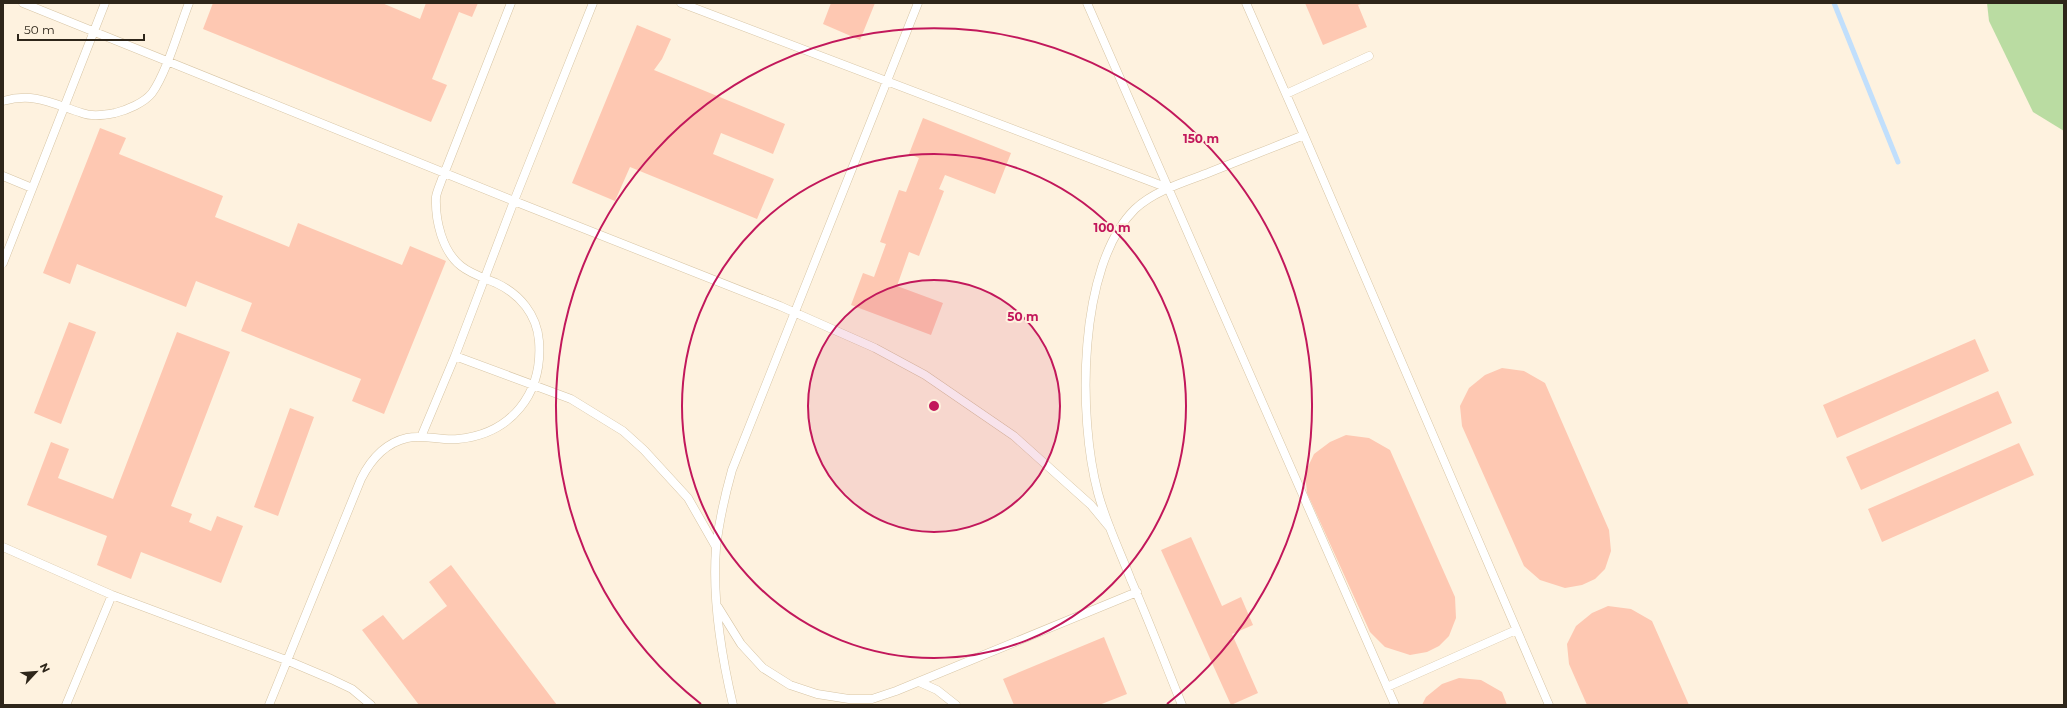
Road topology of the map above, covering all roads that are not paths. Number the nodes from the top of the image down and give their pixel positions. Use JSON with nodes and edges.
{"nodes":[{"id":1,"x":23,"y":3,"type":"edge"},
{"id":2,"x":105,"y":3,"type":"edge"},
{"id":3,"x":189,"y":3,"type":"edge"},
{"id":4,"x":511,"y":3,"type":"edge"},
{"id":5,"x":593,"y":3,"type":"edge"},
{"id":6,"x":681,"y":3,"type":"edge"},
{"id":7,"x":918,"y":3,"type":"edge"},
{"id":8,"x":1087,"y":3,"type":"edge"},
{"id":9,"x":1246,"y":3,"type":"edge"},
{"id":10,"x":94,"y":31,"type":"junction"},
{"id":11,"x":1369,"y":56,"type":"dead end"},
{"id":12,"x":167,"y":60,"type":"junction"},
{"id":13,"x":886,"y":83,"type":"junction"},
{"id":14,"x":1286,"y":94,"type":"junction"},
{"id":15,"x":3,"y":101,"type":"edge"},
{"id":16,"x":65,"y":106,"type":"junction"},
{"id":17,"x":1304,"y":135,"type":"junction"},
{"id":18,"x":444,"y":173,"type":"junction"},
{"id":19,"x":3,"y":176,"type":"edge"},
{"id":20,"x":32,"y":188,"type":"junction"},
{"id":21,"x":1168,"y":188,"type":"junction"},
{"id":22,"x":514,"y":201,"type":"junction"},
{"id":23,"x":3,"y":263,"type":"edge"},
{"id":24,"x":485,"y":278,"type":"junction"},
{"id":25,"x":795,"y":312,"type":"junction"},
{"id":26,"x":455,"y":356,"type":"junction"},
{"id":27,"x":535,"y":385,"type":"junction"},
{"id":28,"x":421,"y":437,"type":"junction"},
{"id":29,"x":1110,"y":528,"type":"junction"},
{"id":30,"x":3,"y":547,"type":"edge"},
{"id":31,"x":716,"y":547,"type":"junction"},
{"id":32,"x":1137,"y":592,"type":"junction"},
{"id":33,"x":112,"y":595,"type":"junction"},
{"id":34,"x":717,"y":605,"type":"junction"},
{"id":35,"x":1516,"y":630,"type":"junction"},
{"id":36,"x":286,"y":660,"type":"junction"},
{"id":37,"x":919,"y":682,"type":"junction"},
{"id":38,"x":1387,"y":687,"type":"junction"},
{"id":39,"x":66,"y":705,"type":"edge"},
{"id":40,"x":269,"y":705,"type":"edge"},
{"id":41,"x":371,"y":705,"type":"edge"},
{"id":42,"x":733,"y":705,"type":"edge"},
{"id":43,"x":956,"y":705,"type":"edge"},
{"id":44,"x":1182,"y":705,"type":"edge"},
{"id":45,"x":1395,"y":705,"type":"edge"},
{"id":46,"x":1549,"y":705,"type":"edge"}],
"edges":[{"from":1,"to":10,"type":"lane"},
{"from":2,"to":10,"type":"lane"},
{"from":3,"to":12,"type":"lane"},
{"from":4,"to":18,"type":"lane"},
{"from":5,"to":22,"type":"lane"},
{"from":6,"to":13,"type":"lane"},
{"from":7,"to":13,"type":"lane"},
{"from":8,"to":21,"type":"lane"},
{"from":9,"to":14,"type":"lane"},
{"from":10,"to":12,"type":"lane"},
{"from":10,"to":16,"type":"lane"},
{"from":11,"to":14,"type":"lane"},
{"from":12,"to":16,"type":"lane"},
{"from":12,"to":18,"type":"lane"},
{"from":13,"to":21,"type":"lane"},
{"from":13,"to":25,"type":"lane"},
{"from":14,"to":17,"type":"lane"},
{"from":15,"to":16,"type":"lane"},
{"from":16,"to":20,"type":"lane"},
{"from":17,"to":21,"type":"lane"},
{"from":17,"to":35,"type":"lane"},
{"from":18,"to":22,"type":"lane"},
{"from":18,"to":24,"type":"lane"},
{"from":19,"to":20,"type":"lane"},
{"from":20,"to":23,"type":"lane"},
{"from":21,"to":29,"type":"lane"},
{"from":21,"to":38,"type":"lane"},
{"from":22,"to":24,"type":"lane"},
{"from":22,"to":25,"type":"lane"},
{"from":24,"to":26,"type":"lane"},
{"from":24,"to":27,"type":"lane"},
{"from":25,"to":29,"type":"lane"},
{"from":25,"to":31,"type":"lane"},
{"from":26,"to":27,"type":"lane"},
{"from":26,"to":28,"type":"lane"},
{"from":27,"to":28,"type":"lane"},
{"from":27,"to":31,"type":"lane"},
{"from":28,"to":36,"type":"lane"},
{"from":29,"to":32,"type":"lane"},
{"from":30,"to":33,"type":"lane"},
{"from":31,"to":34,"type":"lane"},
{"from":32,"to":37,"type":"lane"},
{"from":32,"to":44,"type":"lane"},
{"from":33,"to":36,"type":"lane"},
{"from":33,"to":39,"type":"lane"},
{"from":34,"to":37,"type":"lane"},
{"from":34,"to":42,"type":"lane"},
{"from":35,"to":38,"type":"lane"},
{"from":35,"to":46,"type":"lane"},
{"from":36,"to":40,"type":"lane"},
{"from":36,"to":41,"type":"lane"},
{"from":37,"to":43,"type":"lane"},
{"from":38,"to":45,"type":"lane"}]}
